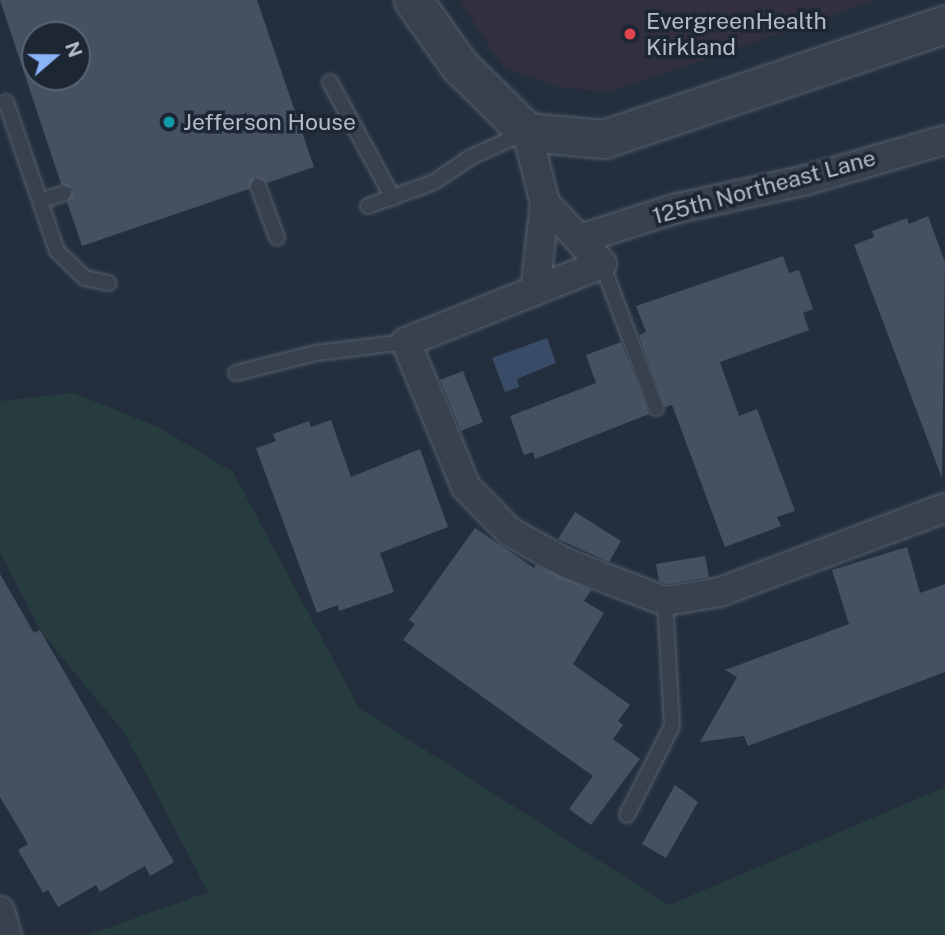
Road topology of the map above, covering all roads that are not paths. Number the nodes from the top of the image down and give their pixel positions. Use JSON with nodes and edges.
{"nodes":[{"id":1,"x":414,"y":0,"type":"edge"},
{"id":2,"x":945,"y":24,"type":"edge"},
{"id":3,"x":330,"y":82,"type":"dead end"},
{"id":4,"x":6,"y":102,"type":"dead end"},
{"id":5,"x":527,"y":132,"type":"junction"},
{"id":6,"x":945,"y":140,"type":"edge"},
{"id":7,"x":258,"y":186,"type":"dead end"},
{"id":8,"x":64,"y":193,"type":"dead end"},
{"id":9,"x":393,"y":198,"type":"junction"},
{"id":10,"x":40,"y":201,"type":"junction"},
{"id":11,"x":545,"y":203,"type":"junction"},
{"id":12,"x":368,"y":206,"type":"dead end"},
{"id":13,"x":277,"y":238,"type":"dead end"},
{"id":14,"x":583,"y":238,"type":"junction"},
{"id":15,"x":601,"y":264,"type":"junction"},
{"id":16,"x":108,"y":284,"type":"dead end"},
{"id":17,"x":535,"y":291,"type":"junction"},
{"id":18,"x":406,"y":342,"type":"junction"},
{"id":19,"x":236,"y":373,"type":"dead end"},
{"id":20,"x":656,"y":408,"type":"dead end"},
{"id":21,"x":945,"y":508,"type":"edge"},
{"id":22,"x":665,"y":601,"type":"junction"},
{"id":23,"x":627,"y":815,"type":"dead end"},
{"id":24,"x":0,"y":911,"type":"edge"},
{"id":25,"x":7,"y":935,"type":"edge"}],
"edges":[{"from":1,"to":5,"type":"street"},
{"from":2,"to":5,"type":"street"},
{"from":3,"to":9,"type":"lane"},
{"from":4,"to":10,"type":"lane"},
{"from":5,"to":9,"type":"lane"},
{"from":5,"to":11,"type":"street"},
{"from":6,"to":14,"type":"street","name":"125th Northeast Lane"},
{"from":7,"to":13,"type":"lane"},
{"from":8,"to":10,"type":"lane"},
{"from":9,"to":12,"type":"lane"},
{"from":10,"to":16,"type":"lane"},
{"from":11,"to":14,"type":"street"},
{"from":11,"to":17,"type":"street"},
{"from":14,"to":15,"type":"street"},
{"from":15,"to":17,"type":"street"},
{"from":15,"to":20,"type":"lane"},
{"from":17,"to":18,"type":"street"},
{"from":18,"to":19,"type":"lane"},
{"from":18,"to":22,"type":"street"},
{"from":21,"to":22,"type":"street"},
{"from":22,"to":23,"type":"lane"},
{"from":24,"to":25,"type":"street"}]}
